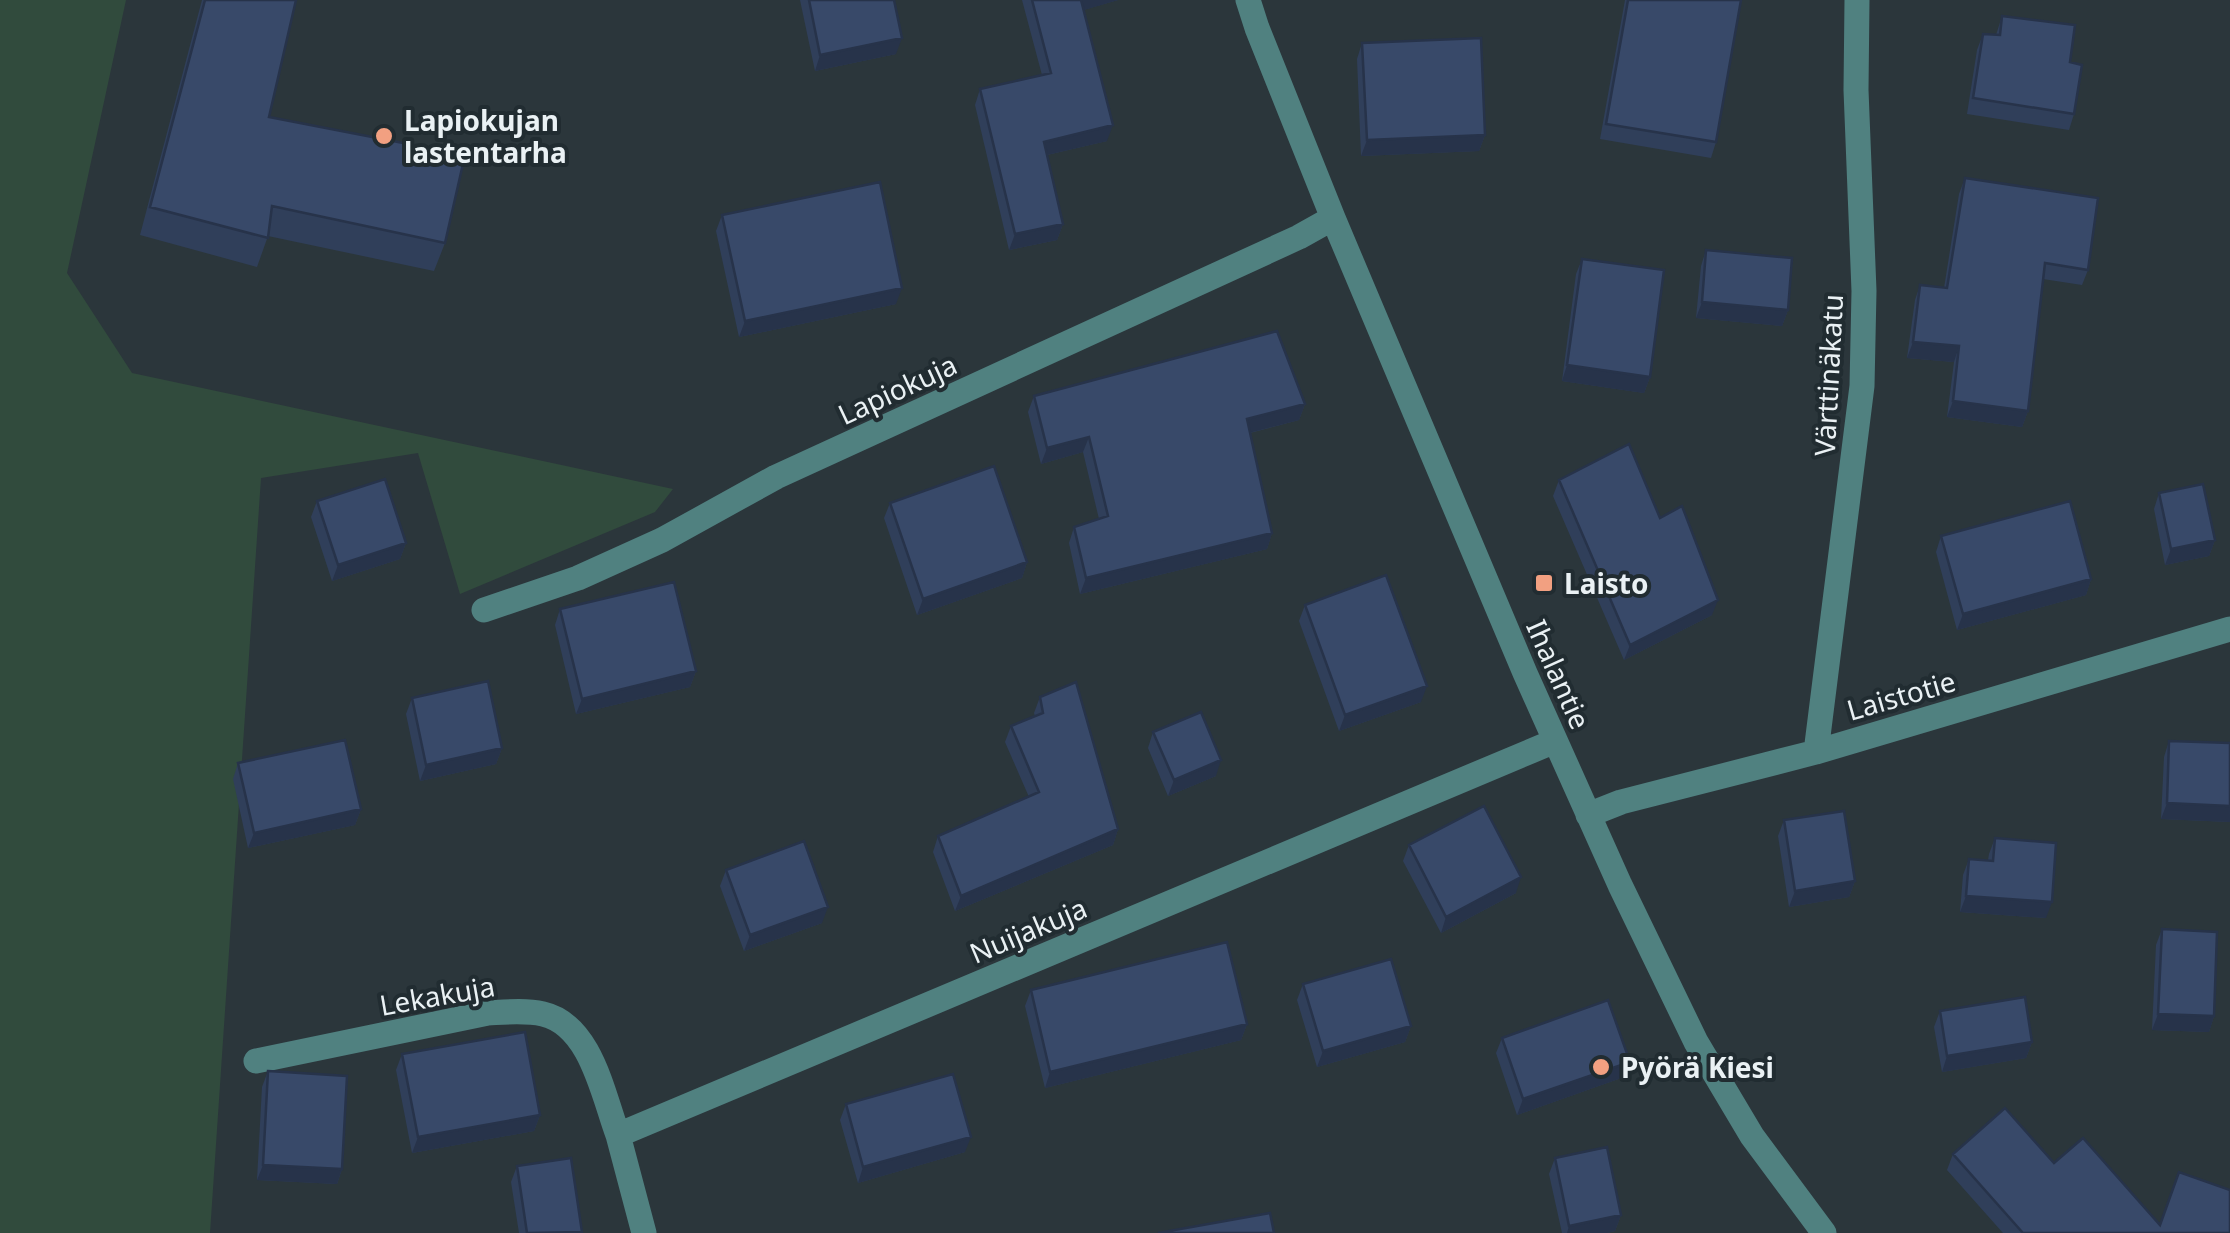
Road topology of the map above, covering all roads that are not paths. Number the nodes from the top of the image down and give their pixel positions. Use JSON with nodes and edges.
{"nodes":[{"id":1,"x":1248,"y":0,"type":"edge"},
{"id":2,"x":1857,"y":0,"type":"edge"},
{"id":3,"x":1333,"y":218,"type":"junction"},
{"id":4,"x":484,"y":610,"type":"dead end"},
{"id":5,"x":2230,"y":629,"type":"edge"},
{"id":6,"x":1555,"y":741,"type":"junction"},
{"id":7,"x":1816,"y":752,"type":"junction"},
{"id":8,"x":1588,"y":816,"type":"junction"},
{"id":9,"x":256,"y":1062,"type":"dead end"},
{"id":10,"x":618,"y":1135,"type":"junction"},
{"id":11,"x":644,"y":1233,"type":"edge"},
{"id":12,"x":1824,"y":1233,"type":"edge"}],
"edges":[{"from":1,"to":3,"type":"street","name":"Ihalantie"},
{"from":2,"to":7,"type":"street","name":"Värttinäkatu"},
{"from":3,"to":4,"type":"street","name":"Lapiokuja"},
{"from":3,"to":6,"type":"street","name":"Ihalantie"},
{"from":5,"to":7,"type":"street","name":"Laistotie"},
{"from":6,"to":8,"type":"street","name":"Ihalantie"},
{"from":6,"to":10,"type":"street","name":"Nuijakuja"},
{"from":7,"to":8,"type":"street","name":"Laistotie"},
{"from":8,"to":12,"type":"street","name":"Ihalantie"},
{"from":9,"to":10,"type":"street","name":"Lekakuja"},
{"from":10,"to":11,"type":"street"}]}
